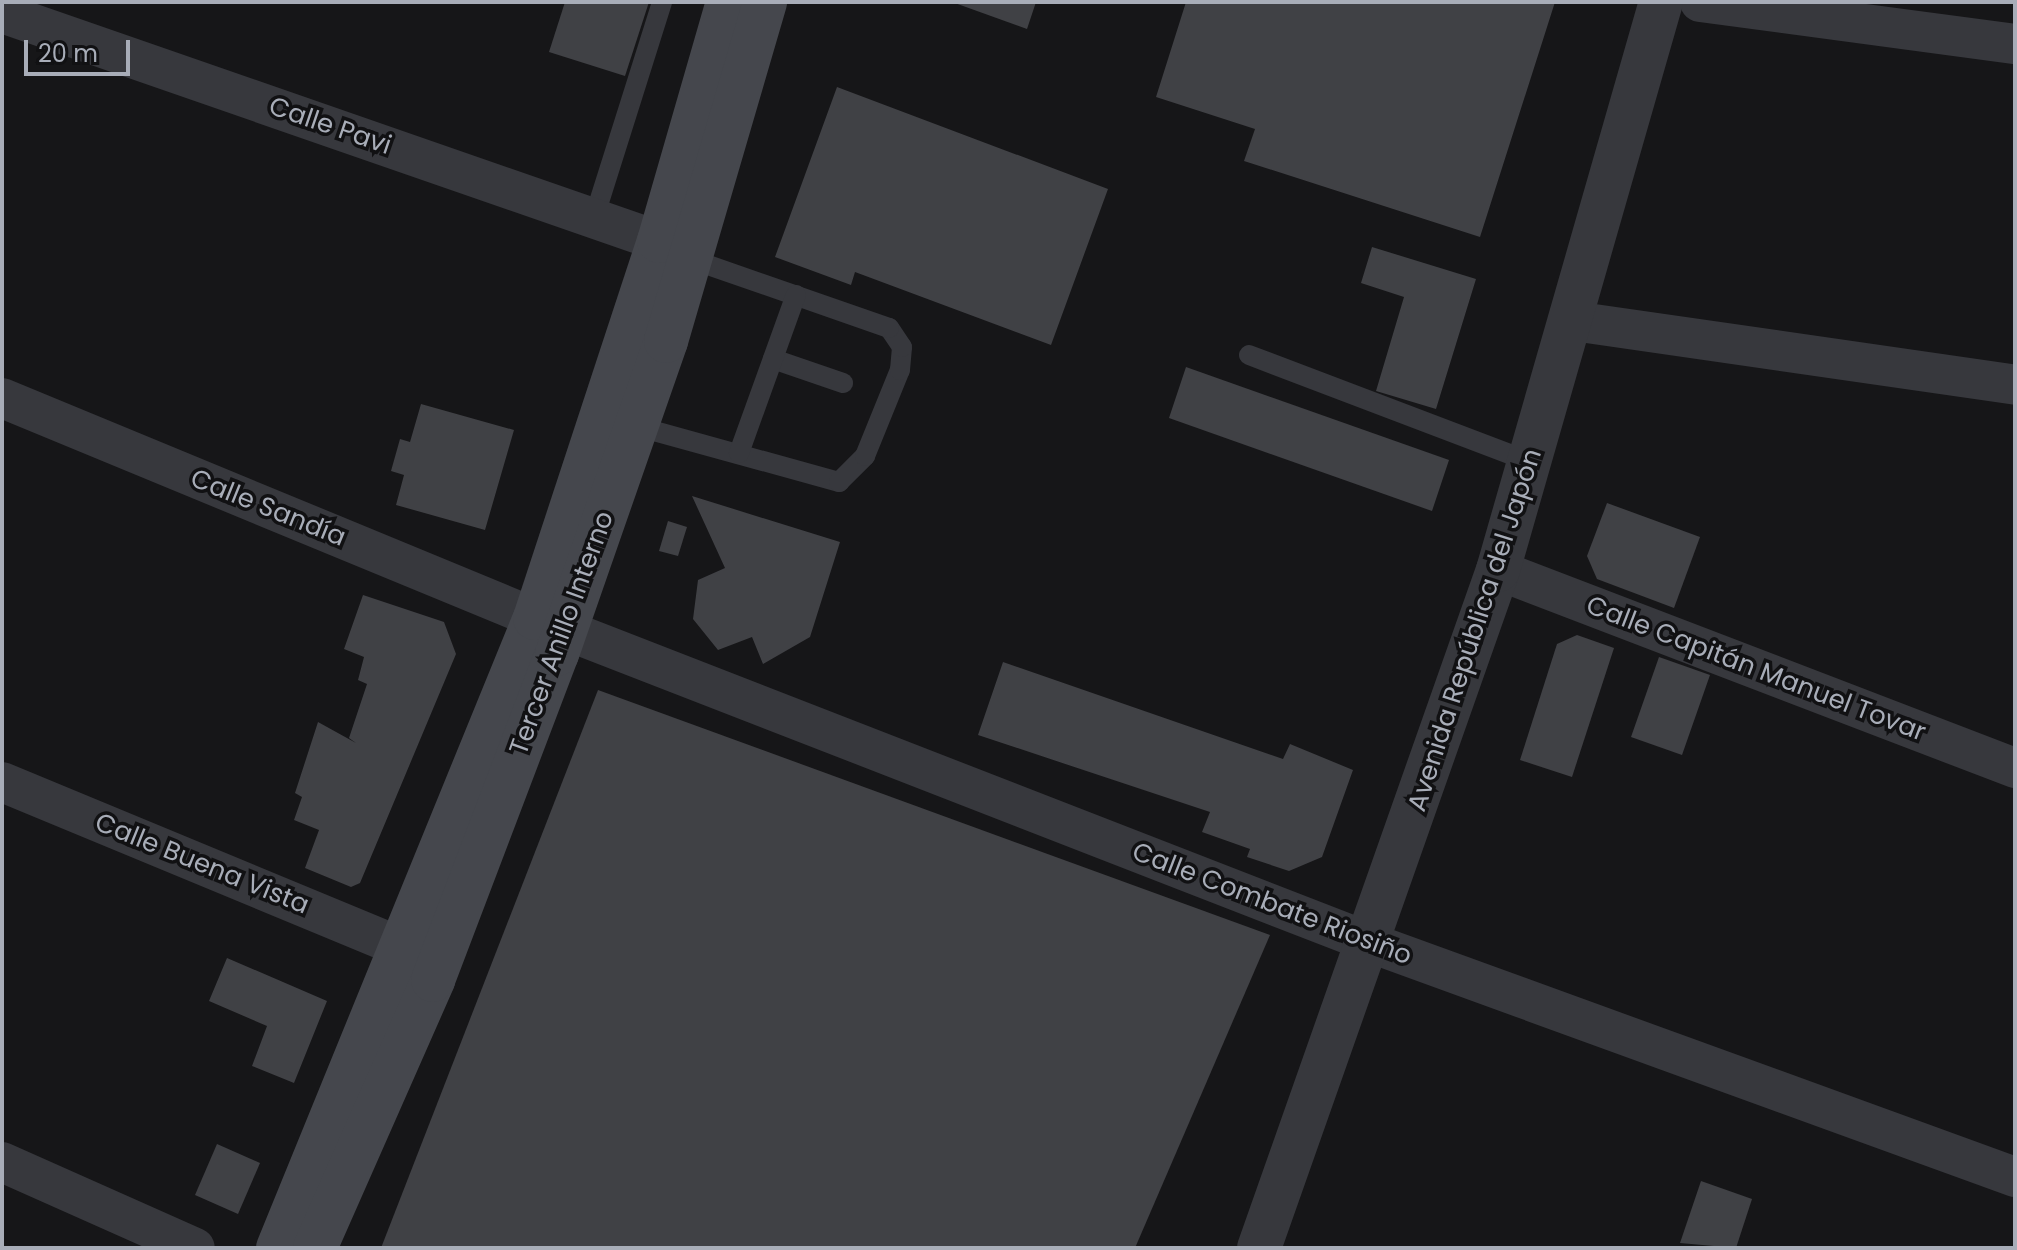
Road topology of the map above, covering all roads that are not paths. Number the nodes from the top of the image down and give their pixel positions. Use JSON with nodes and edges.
{"nodes":[{"id":1,"x":662,"y":2,"type":"edge"},
{"id":2,"x":728,"y":2,"type":"edge"},
{"id":3,"x":765,"y":2,"type":"edge"},
{"id":4,"x":1661,"y":2,"type":"edge"},
{"id":5,"x":1700,"y":2,"type":"edge"},
{"id":6,"x":2,"y":13,"type":"edge"},
{"id":7,"x":2015,"y":44,"type":"edge"},
{"id":8,"x":594,"y":218,"type":"junction"},
{"id":9,"x":675,"y":250,"type":"junction"},
{"id":10,"x":796,"y":295,"type":"junction"},
{"id":11,"x":1573,"y":321,"type":"junction"},
{"id":12,"x":1249,"y":355,"type":"dead end"},
{"id":13,"x":773,"y":359,"type":"junction"},
{"id":14,"x":843,"y":383,"type":"dead end"},
{"id":15,"x":2015,"y":385,"type":"edge"},
{"id":16,"x":2,"y":398,"type":"edge"},
{"id":17,"x":636,"y":426,"type":"junction"},
{"id":18,"x":739,"y":453,"type":"junction"},
{"id":19,"x":1530,"y":462,"type":"junction"},
{"id":20,"x":1498,"y":570,"type":"junction"},
{"id":21,"x":550,"y":623,"type":"junction"},
{"id":22,"x":2015,"y":768,"type":"edge"},
{"id":23,"x":2,"y":782,"type":"edge"},
{"id":24,"x":1371,"y":943,"type":"junction"},
{"id":25,"x":401,"y":947,"type":"junction"},
{"id":26,"x":2,"y":1162,"type":"edge"},
{"id":27,"x":2015,"y":1177,"type":"edge"},
{"id":28,"x":195,"y":1248,"type":"edge"},
{"id":29,"x":278,"y":1248,"type":"edge"},
{"id":30,"x":315,"y":1248,"type":"edge"},
{"id":31,"x":1259,"y":1248,"type":"edge"}],
"edges":[{"from":1,"to":8,"type":"lane"},
{"from":2,"to":9,"type":"main road","name":"Tercer Anillo Interno"},
{"from":3,"to":9,"type":"main road","name":"Tercer Anillo Interno"},
{"from":4,"to":11,"type":"street","name":"Avenida República del Japón"},
{"from":5,"to":7,"type":"street"},
{"from":6,"to":8,"type":"street","name":"Calle Pavi"},
{"from":8,"to":9,"type":"street","name":"Calle Pavi"},
{"from":9,"to":10,"type":"lane"},
{"from":9,"to":17,"type":"main road","name":"Tercer Anillo Interno"},
{"from":9,"to":21,"type":"main road","name":"Tercer Anillo Interno"},
{"from":10,"to":13,"type":"lane"},
{"from":10,"to":18,"type":"lane"},
{"from":11,"to":15,"type":"street"},
{"from":11,"to":19,"type":"street","name":"Avenida República del Japón"},
{"from":12,"to":19,"type":"lane"},
{"from":13,"to":14,"type":"lane"},
{"from":13,"to":18,"type":"lane"},
{"from":16,"to":21,"type":"street","name":"Calle Sandía"},
{"from":17,"to":18,"type":"lane"},
{"from":17,"to":21,"type":"main road","name":"Tercer Anillo Interno"},
{"from":19,"to":20,"type":"street","name":"Avenida República del Japón"},
{"from":20,"to":22,"type":"street","name":"Calle Capitán Manuel Tovar"},
{"from":20,"to":24,"type":"street","name":"Avenida República del Japón"},
{"from":21,"to":24,"type":"street","name":"Calle Combate Riosiño"},
{"from":21,"to":25,"type":"main road","name":"Tercer Anillo Interno"},
{"from":21,"to":30,"type":"main road","name":"Tercer Anillo Interno"},
{"from":23,"to":25,"type":"street","name":"Calle Buena Vista"},
{"from":24,"to":27,"type":"street","name":"Calle Combate Riosiño"},
{"from":24,"to":31,"type":"street","name":"Avenida República del Japón"},
{"from":25,"to":29,"type":"main road","name":"Tercer Anillo Interno"},
{"from":26,"to":28,"type":"street"}]}
